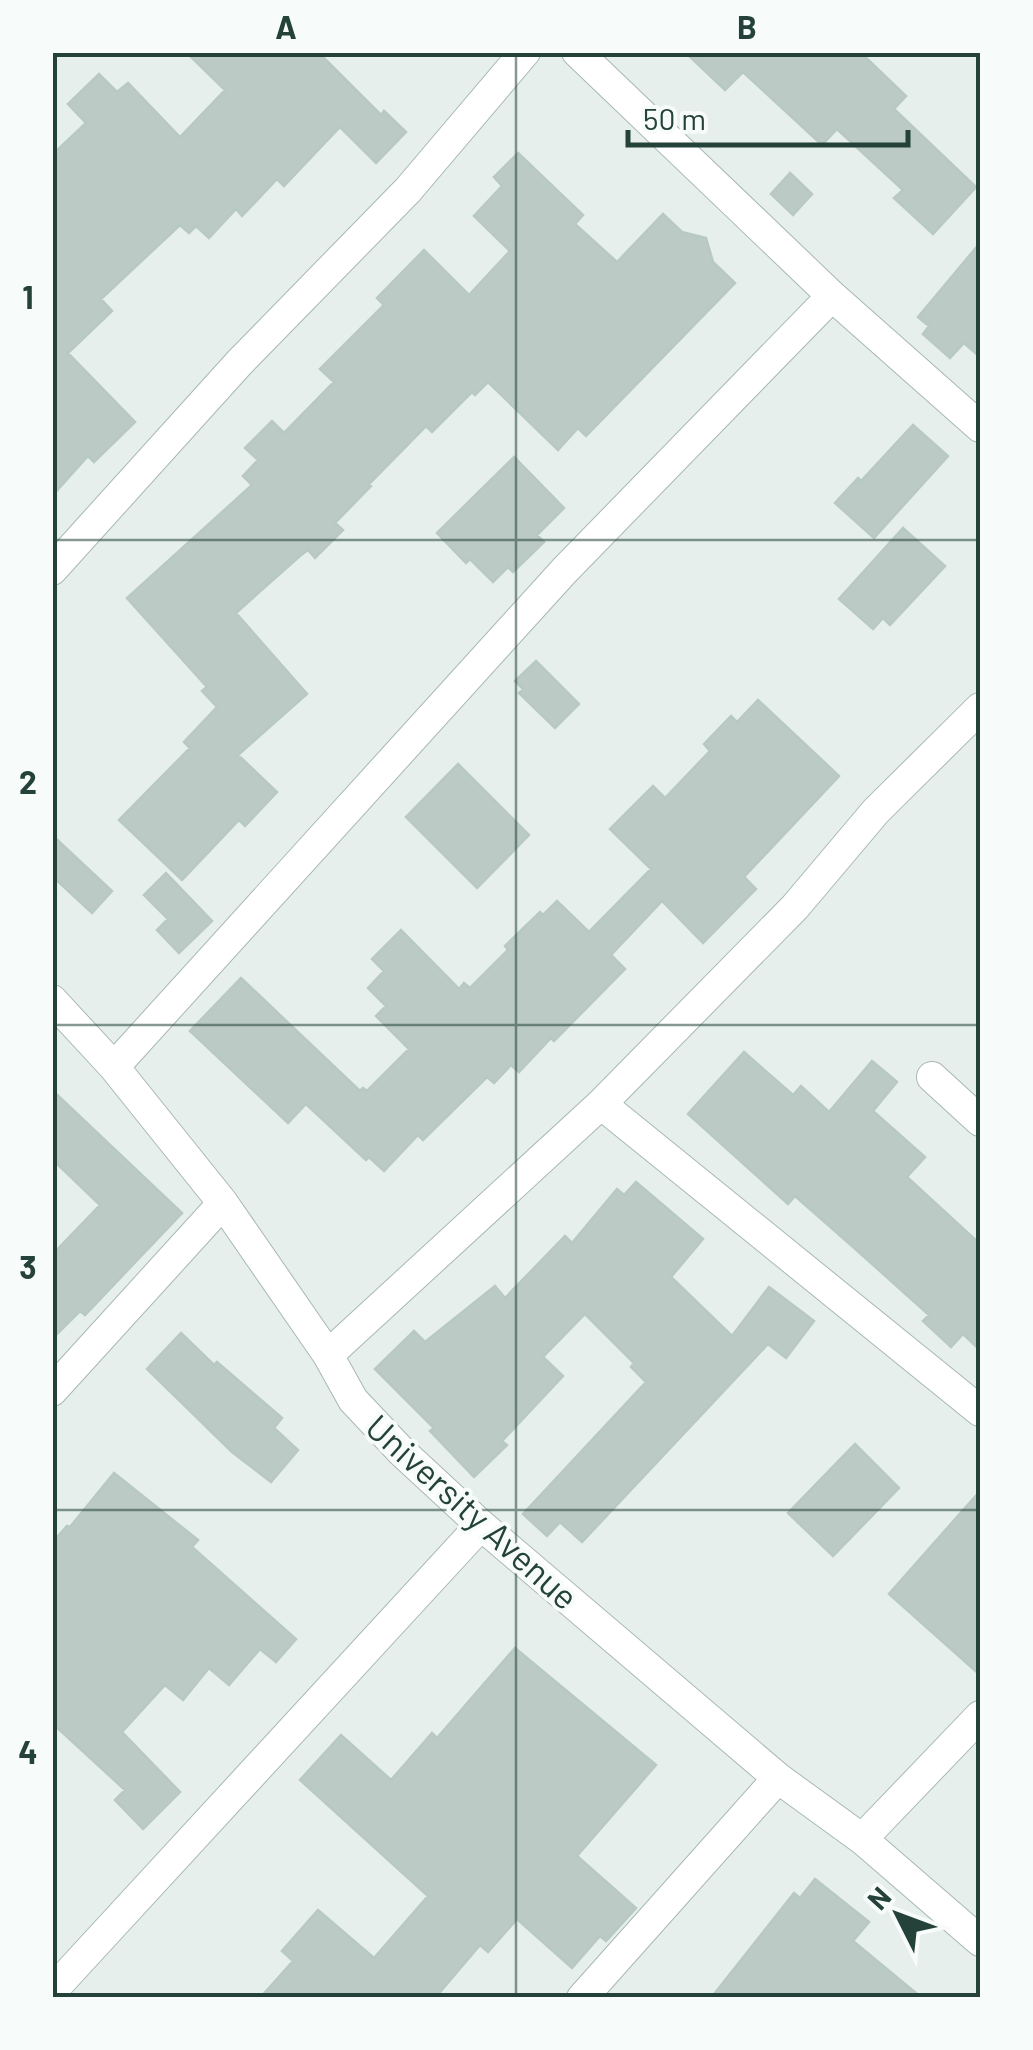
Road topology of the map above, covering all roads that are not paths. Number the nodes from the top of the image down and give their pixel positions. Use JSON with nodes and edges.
{"nodes":[{"id":1,"x":525,"y":52,"type":"edge"},
{"id":2,"x":577,"y":52,"type":"edge"},
{"id":3,"x":832,"y":296,"type":"junction"},
{"id":4,"x":980,"y":427,"type":"edge"},
{"id":5,"x":52,"y":570,"type":"edge"},
{"id":6,"x":980,"y":708,"type":"edge"},
{"id":7,"x":52,"y":1000,"type":"edge"},
{"id":8,"x":114,"y":1067,"type":"junction"},
{"id":9,"x":932,"y":1077,"type":"dead end"},
{"id":10,"x":601,"y":1104,"type":"junction"},
{"id":11,"x":980,"y":1121,"type":"edge"},
{"id":12,"x":222,"y":1203,"type":"junction"},
{"id":13,"x":328,"y":1355,"type":"junction"},
{"id":14,"x":52,"y":1391,"type":"edge"},
{"id":15,"x":980,"y":1411,"type":"edge"},
{"id":16,"x":480,"y":1526,"type":"junction"},
{"id":17,"x":980,"y":1716,"type":"edge"},
{"id":18,"x":778,"y":1778,"type":"junction"},
{"id":19,"x":862,"y":1839,"type":"junction"},
{"id":20,"x":980,"y":1940,"type":"edge"},
{"id":21,"x":52,"y":1991,"type":"edge"},
{"id":22,"x":582,"y":1998,"type":"edge"}],
"edges":[{"from":1,"to":5,"type":"street"},
{"from":2,"to":3,"type":"street"},
{"from":3,"to":4,"type":"street"},
{"from":3,"to":8,"type":"street"},
{"from":6,"to":10,"type":"street"},
{"from":7,"to":8,"type":"street","name":"University Avenue"},
{"from":8,"to":12,"type":"street","name":"University Avenue"},
{"from":9,"to":11,"type":"street"},
{"from":10,"to":13,"type":"street"},
{"from":10,"to":15,"type":"street"},
{"from":12,"to":13,"type":"street","name":"University Avenue"},
{"from":12,"to":14,"type":"street"},
{"from":13,"to":16,"type":"street","name":"University Avenue"},
{"from":16,"to":18,"type":"street","name":"University Avenue"},
{"from":16,"to":21,"type":"street"},
{"from":17,"to":19,"type":"street"},
{"from":18,"to":19,"type":"street","name":"University Avenue"},
{"from":18,"to":22,"type":"street"},
{"from":19,"to":20,"type":"street","name":"University Avenue"}]}
